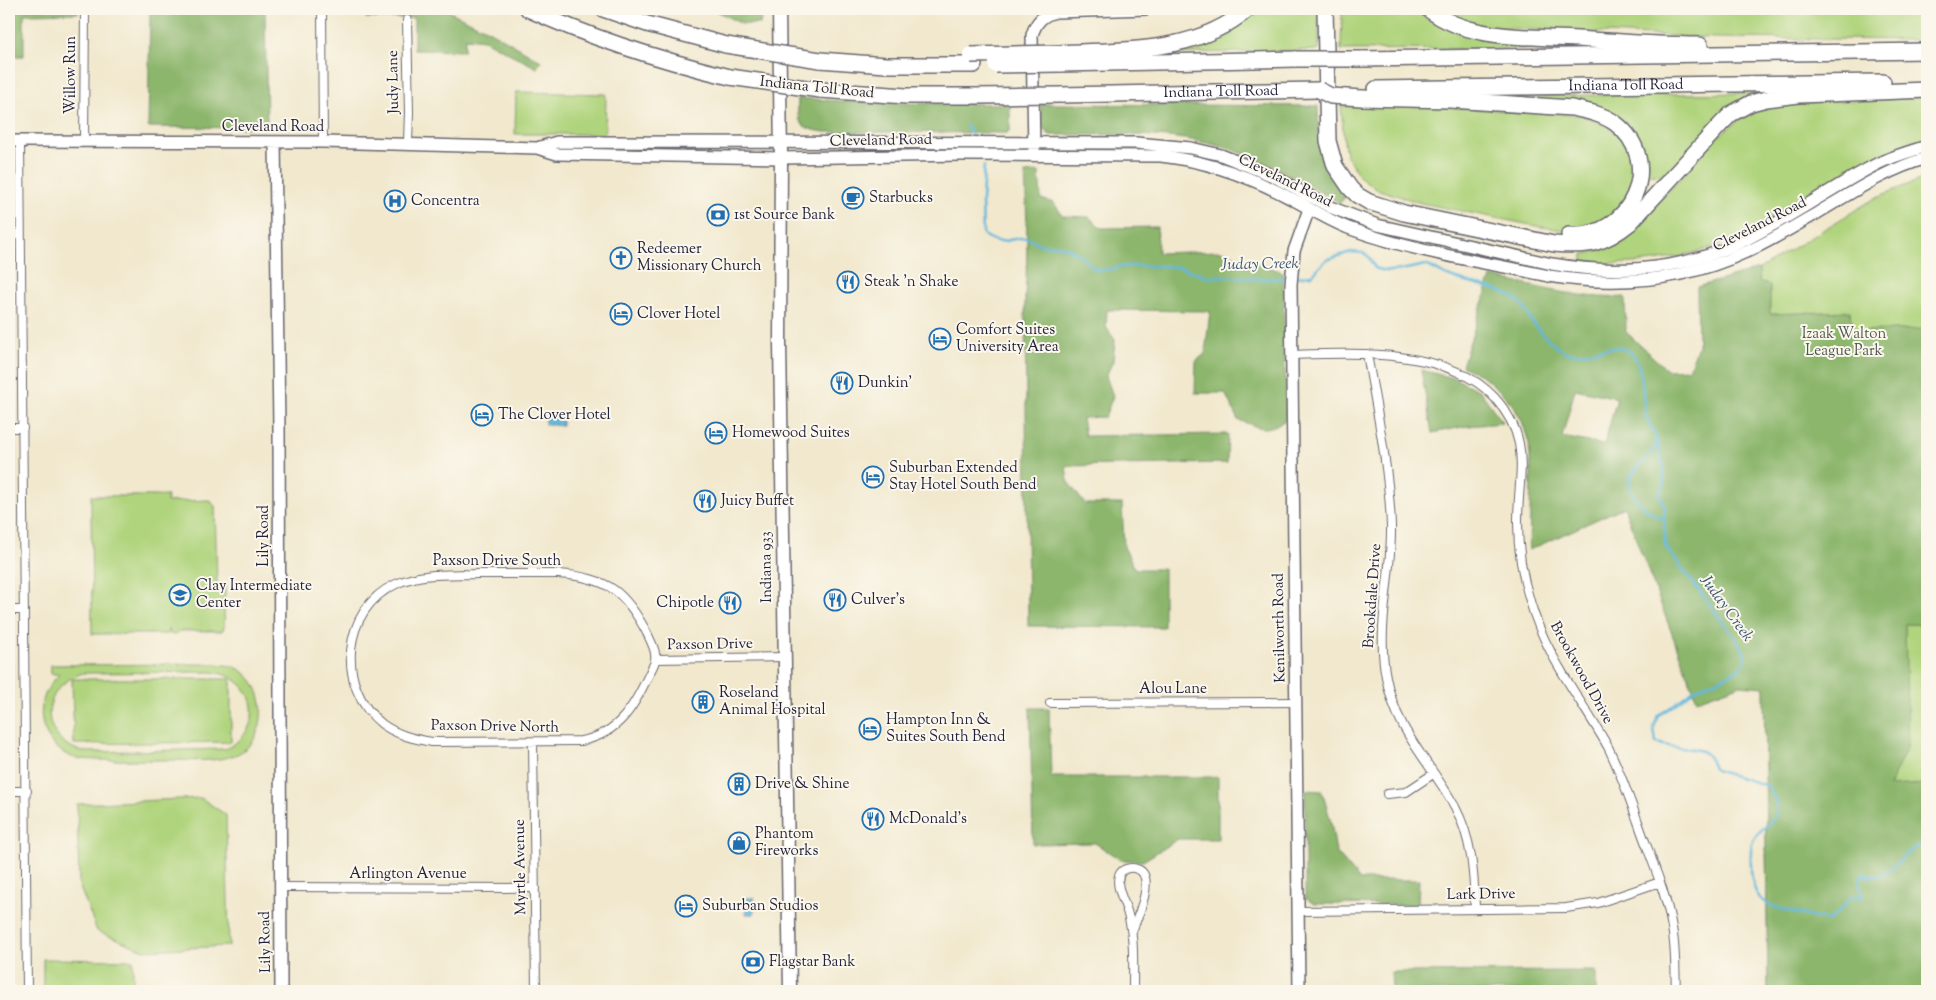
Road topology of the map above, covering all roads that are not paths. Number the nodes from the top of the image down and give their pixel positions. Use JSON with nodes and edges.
{"nodes":[{"id":1,"x":85,"y":9,"type":"edge"},
{"id":2,"x":322,"y":9,"type":"edge"},
{"id":3,"x":528,"y":9,"type":"edge"},
{"id":4,"x":603,"y":9,"type":"edge"},
{"id":5,"x":1146,"y":9,"type":"edge"},
{"id":6,"x":1248,"y":9,"type":"edge"},
{"id":7,"x":1324,"y":9,"type":"edge"},
{"id":8,"x":1333,"y":9,"type":"edge"},
{"id":9,"x":1428,"y":9,"type":"edge"},
{"id":10,"x":779,"y":10,"type":"edge"},
{"id":11,"x":407,"y":20,"type":"dead end"},
{"id":12,"x":1927,"y":51,"type":"edge"},
{"id":13,"x":1833,"y":52,"type":"junction"},
{"id":14,"x":1060,"y":58,"type":"junction"},
{"id":15,"x":1927,"y":81,"type":"edge"},
{"id":16,"x":1927,"y":90,"type":"edge"},
{"id":17,"x":1362,"y":93,"type":"junction"},
{"id":18,"x":14,"y":141,"type":"edge"},
{"id":19,"x":84,"y":141,"type":"junction"},
{"id":20,"x":275,"y":142,"type":"junction"},
{"id":21,"x":323,"y":142,"type":"junction"},
{"id":22,"x":780,"y":142,"type":"junction"},
{"id":23,"x":1034,"y":142,"type":"junction"},
{"id":24,"x":408,"y":144,"type":"junction"},
{"id":25,"x":1927,"y":146,"type":"edge"},
{"id":26,"x":536,"y":148,"type":"junction"},
{"id":27,"x":1034,"y":155,"type":"junction"},
{"id":28,"x":781,"y":158,"type":"junction"},
{"id":29,"x":1927,"y":158,"type":"edge"},
{"id":30,"x":1309,"y":208,"type":"junction"},
{"id":31,"x":1367,"y":354,"type":"junction"},
{"id":32,"x":1292,"y":355,"type":"junction"},
{"id":33,"x":9,"y":428,"type":"edge"},
{"id":34,"x":23,"y":428,"type":"junction"},
{"id":35,"x":9,"y":610,"type":"edge"},
{"id":36,"x":24,"y":610,"type":"junction"},
{"id":37,"x":784,"y":657,"type":"junction"},
{"id":38,"x":656,"y":659,"type":"junction"},
{"id":39,"x":350,"y":667,"type":"joint"},
{"id":40,"x":1296,"y":702,"type":"junction"},
{"id":41,"x":1050,"y":703,"type":"dead end"},
{"id":42,"x":587,"y":740,"type":"joint"},
{"id":43,"x":533,"y":742,"type":"junction"},
{"id":44,"x":1433,"y":774,"type":"junction"},
{"id":45,"x":9,"y":791,"type":"edge"},
{"id":46,"x":26,"y":791,"type":"junction"},
{"id":47,"x":1387,"y":794,"type":"dead end"},
{"id":48,"x":1660,"y":882,"type":"junction"},
{"id":49,"x":280,"y":887,"type":"junction"},
{"id":50,"x":535,"y":888,"type":"junction"},
{"id":51,"x":1475,"y":909,"type":"junction"},
{"id":52,"x":1299,"y":911,"type":"junction"},
{"id":53,"x":1132,"y":932,"type":"junction"},
{"id":54,"x":27,"y":991,"type":"edge"},
{"id":55,"x":282,"y":991,"type":"edge"},
{"id":56,"x":536,"y":991,"type":"edge"},
{"id":57,"x":790,"y":991,"type":"edge"},
{"id":58,"x":1133,"y":991,"type":"edge"},
{"id":59,"x":1299,"y":991,"type":"edge"},
{"id":60,"x":1676,"y":991,"type":"edge"}],
"edges":[{"from":1,"to":19,"type":"street","name":"Willow Run"},
{"from":2,"to":21,"type":"street"},
{"from":3,"to":17,"type":"highway","name":"Indiana Toll Road","bridge":true},
{"from":4,"to":14,"type":"highway","name":"Indiana Toll Road","bridge":true},
{"from":5,"to":23,"type":"main road"},
{"from":6,"to":14,"type":"highway"},
{"from":7,"to":16,"type":"highway"},
{"from":8,"to":17,"type":"highway"},
{"from":9,"to":13,"type":"highway"},
{"from":10,"to":22,"type":"main road","name":"Indiana 933"},
{"from":11,"to":24,"type":"street","name":"Judy Lane"},
{"from":12,"to":13,"type":"highway","name":"Indiana Toll Road"},
{"from":13,"to":14,"type":"highway","name":"Indiana Toll Road","bridge":true},
{"from":15,"to":17,"type":"highway","name":"Indiana Toll Road"},
{"from":18,"to":19,"type":"main road","name":"Cleveland Road"},
{"from":18,"to":34,"type":"street"},
{"from":19,"to":20,"type":"main road","name":"Cleveland Road"},
{"from":20,"to":21,"type":"main road","name":"Cleveland Road"},
{"from":20,"to":49,"type":"main road","name":"Lily Road"},
{"from":21,"to":24,"type":"main road","name":"Cleveland Road"},
{"from":22,"to":23,"type":"main road","name":"Cleveland Road"},
{"from":22,"to":26,"type":"main road","name":"Cleveland Road"},
{"from":22,"to":28,"type":"main road","name":"Indiana 933"},
{"from":23,"to":25,"type":"main road","name":"Cleveland Road"},
{"from":23,"to":27,"type":"main road"},
{"from":24,"to":26,"type":"main road","name":"Cleveland Road"},
{"from":26,"to":28,"type":"main road","name":"Cleveland Road"},
{"from":27,"to":28,"type":"main road","name":"Cleveland Road"},
{"from":27,"to":30,"type":"main road","name":"Cleveland Road"},
{"from":28,"to":37,"type":"main road","name":"Indiana 933"},
{"from":29,"to":30,"type":"main road","name":"Cleveland Road"},
{"from":30,"to":32,"type":"main road","name":"Kenilworth Road"},
{"from":31,"to":32,"type":"street","name":"Brookwood Drive"},
{"from":31,"to":44,"type":"street","name":"Brookdale Drive"},
{"from":31,"to":48,"type":"street","name":"Brookwood Drive"},
{"from":32,"to":40,"type":"main road","name":"Kenilworth Road"},
{"from":33,"to":34,"type":"street"},
{"from":34,"to":36,"type":"street"},
{"from":35,"to":36,"type":"street"},
{"from":36,"to":46,"type":"street"},
{"from":37,"to":38,"type":"street","name":"Paxson Drive"},
{"from":37,"to":57,"type":"main road","name":"Indiana 933"},
{"from":38,"to":39,"type":"street","name":"Paxson Drive South"},
{"from":38,"to":42,"type":"street","name":"Paxson Drive"},
{"from":39,"to":43,"type":"street","name":"Paxson Drive North"},
{"from":40,"to":41,"type":"street","name":"Alou Lane"},
{"from":40,"to":52,"type":"main road","name":"Kenilworth Road"},
{"from":42,"to":43,"type":"street","name":"Paxson Drive North"},
{"from":43,"to":50,"type":"street","name":"Myrtle Avenue"},
{"from":44,"to":47,"type":"street"},
{"from":44,"to":51,"type":"street","name":"Brookdale Drive"},
{"from":45,"to":46,"type":"street"},
{"from":46,"to":54,"type":"street"},
{"from":48,"to":51,"type":"street","name":"Lark Drive"},
{"from":48,"to":60,"type":"street","name":"Brookwood Drive"},
{"from":49,"to":50,"type":"street","name":"Arlington Avenue"},
{"from":49,"to":55,"type":"main road","name":"Lily Road"},
{"from":50,"to":56,"type":"street","name":"Myrtle Avenue"},
{"from":51,"to":52,"type":"street","name":"Lark Drive"},
{"from":52,"to":59,"type":"main road","name":"Kenilworth Road"},
{"from":53,"to":53,"type":"street"},
{"from":53,"to":58,"type":"street"}]}
